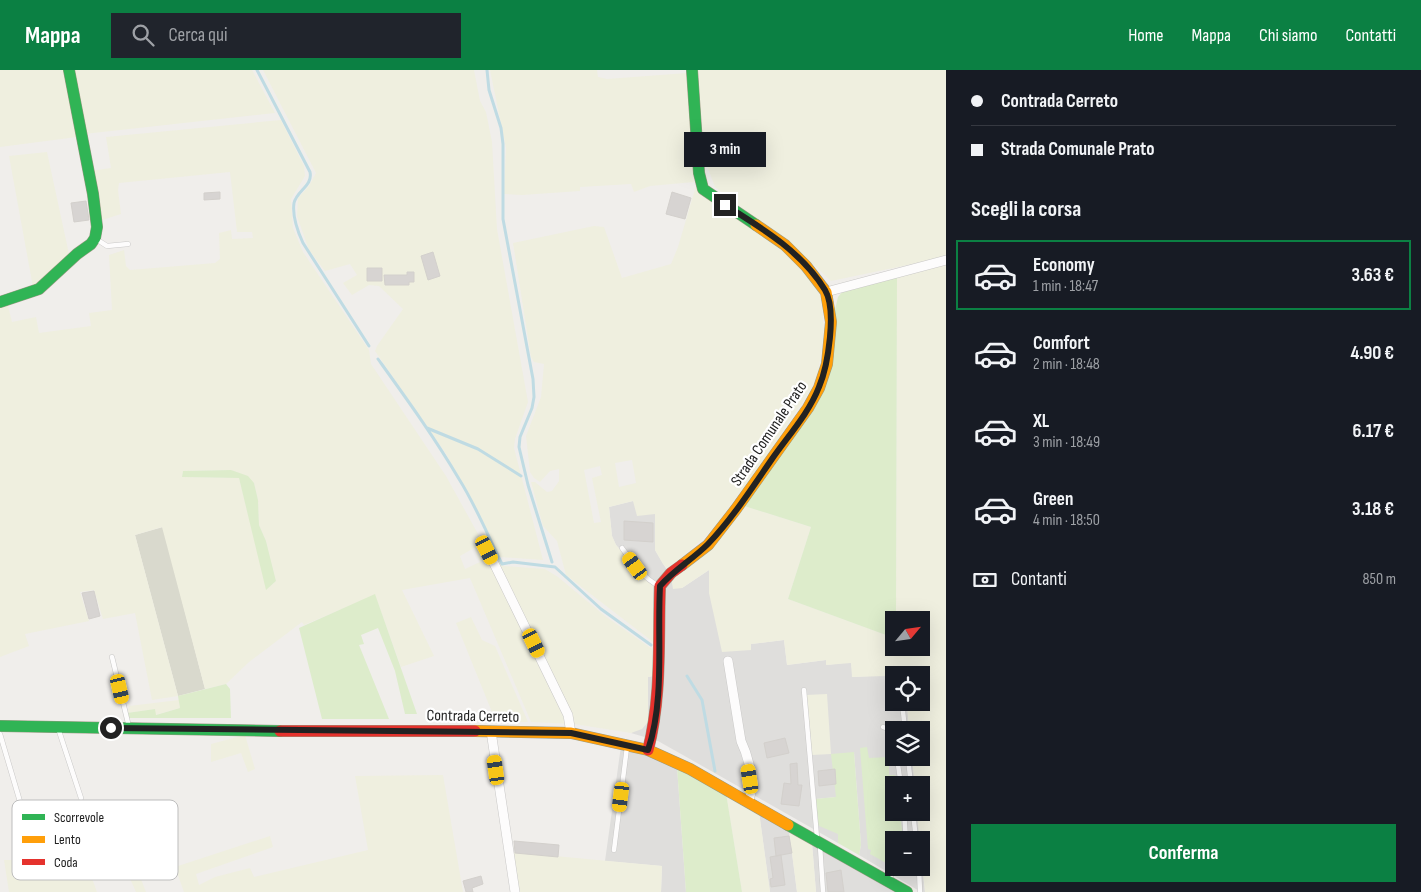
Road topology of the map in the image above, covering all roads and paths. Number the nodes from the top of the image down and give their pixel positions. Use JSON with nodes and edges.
{"nodes":[{"id":1,"x":69,"y":70,"type":"edge"},
{"id":2,"x":692,"y":70,"type":"edge"},
{"id":3,"x":95,"y":238,"type":"junction"},
{"id":4,"x":128,"y":244,"type":"dead end"},
{"id":5,"x":946,"y":260,"type":"edge"},
{"id":6,"x":826,"y":292,"type":"junction"},
{"id":7,"x":0,"y":302,"type":"edge"},
{"id":8,"x":622,"y":548,"type":"dead end"},
{"id":9,"x":487,"y":550,"type":"dead end"},
{"id":10,"x":660,"y":586,"type":"junction"},
{"id":11,"x":112,"y":657,"type":"dead end"},
{"id":12,"x":728,"y":662,"type":"dead end"},
{"id":13,"x":804,"y":690,"type":"dead end"},
{"id":14,"x":0,"y":726,"type":"edge"},
{"id":15,"x":58,"y":727,"type":"junction"},
{"id":16,"x":129,"y":728,"type":"junction"},
{"id":17,"x":491,"y":731,"type":"junction"},
{"id":18,"x":571,"y":733,"type":"junction"},
{"id":19,"x":0,"y":734,"type":"edge"},
{"id":20,"x":627,"y":745,"type":"junction"},
{"id":21,"x":648,"y":750,"type":"junction"},
{"id":22,"x":81,"y":798,"type":"dead end"},
{"id":23,"x":20,"y":800,"type":"edge"},
{"id":24,"x":748,"y":802,"type":"junction"},
{"id":25,"x":819,"y":842,"type":"junction"},
{"id":26,"x":614,"y":850,"type":"dead end"},
{"id":27,"x":890,"y":876,"type":"edge"},
{"id":28,"x":919,"y":876,"type":"edge"},
{"id":29,"x":887,"y":881,"type":"junction"},
{"id":30,"x":515,"y":892,"type":"edge"},
{"id":31,"x":823,"y":892,"type":"edge"},
{"id":32,"x":906,"y":892,"type":"edge"},
{"id":33,"x":920,"y":892,"type":"edge"}],
"edges":[{"from":1,"to":3,"type":"street"},
{"from":2,"to":6,"type":"street","name":"Strada Comunale Prato"},
{"from":3,"to":4,"type":"lane"},
{"from":3,"to":7,"type":"street"},
{"from":5,"to":6,"type":"street"},
{"from":6,"to":10,"type":"street","name":"Strada Comunale Prato"},
{"from":8,"to":10,"type":"lane"},
{"from":9,"to":18,"type":"street"},
{"from":10,"to":21,"type":"street"},
{"from":11,"to":16,"type":"lane"},
{"from":12,"to":24,"type":"street"},
{"from":13,"to":25,"type":"lane"},
{"from":14,"to":15,"type":"street","name":"Contrada Cerreto"},
{"from":15,"to":16,"type":"street","name":"Contrada Cerreto"},
{"from":15,"to":22,"type":"lane"},
{"from":16,"to":17,"type":"street","name":"Contrada Cerreto"},
{"from":17,"to":18,"type":"street","name":"Contrada Cerreto"},
{"from":17,"to":30,"type":"street"},
{"from":18,"to":20,"type":"street","name":"Contrada Cerreto"},
{"from":19,"to":23,"type":"lane"},
{"from":20,"to":21,"type":"street","name":"Contrada Cerreto"},
{"from":20,"to":26,"type":"lane"},
{"from":21,"to":24,"type":"street","name":"Contrada Cerreto"},
{"from":24,"to":25,"type":"street","name":"Contrada Cerreto"},
{"from":25,"to":29,"type":"street","name":"Contrada Cerreto"},
{"from":25,"to":31,"type":"lane"},
{"from":27,"to":29,"type":"lane"},
{"from":28,"to":33,"type":"lane"},
{"from":29,"to":32,"type":"street","name":"Contrada Cerreto"}]}
